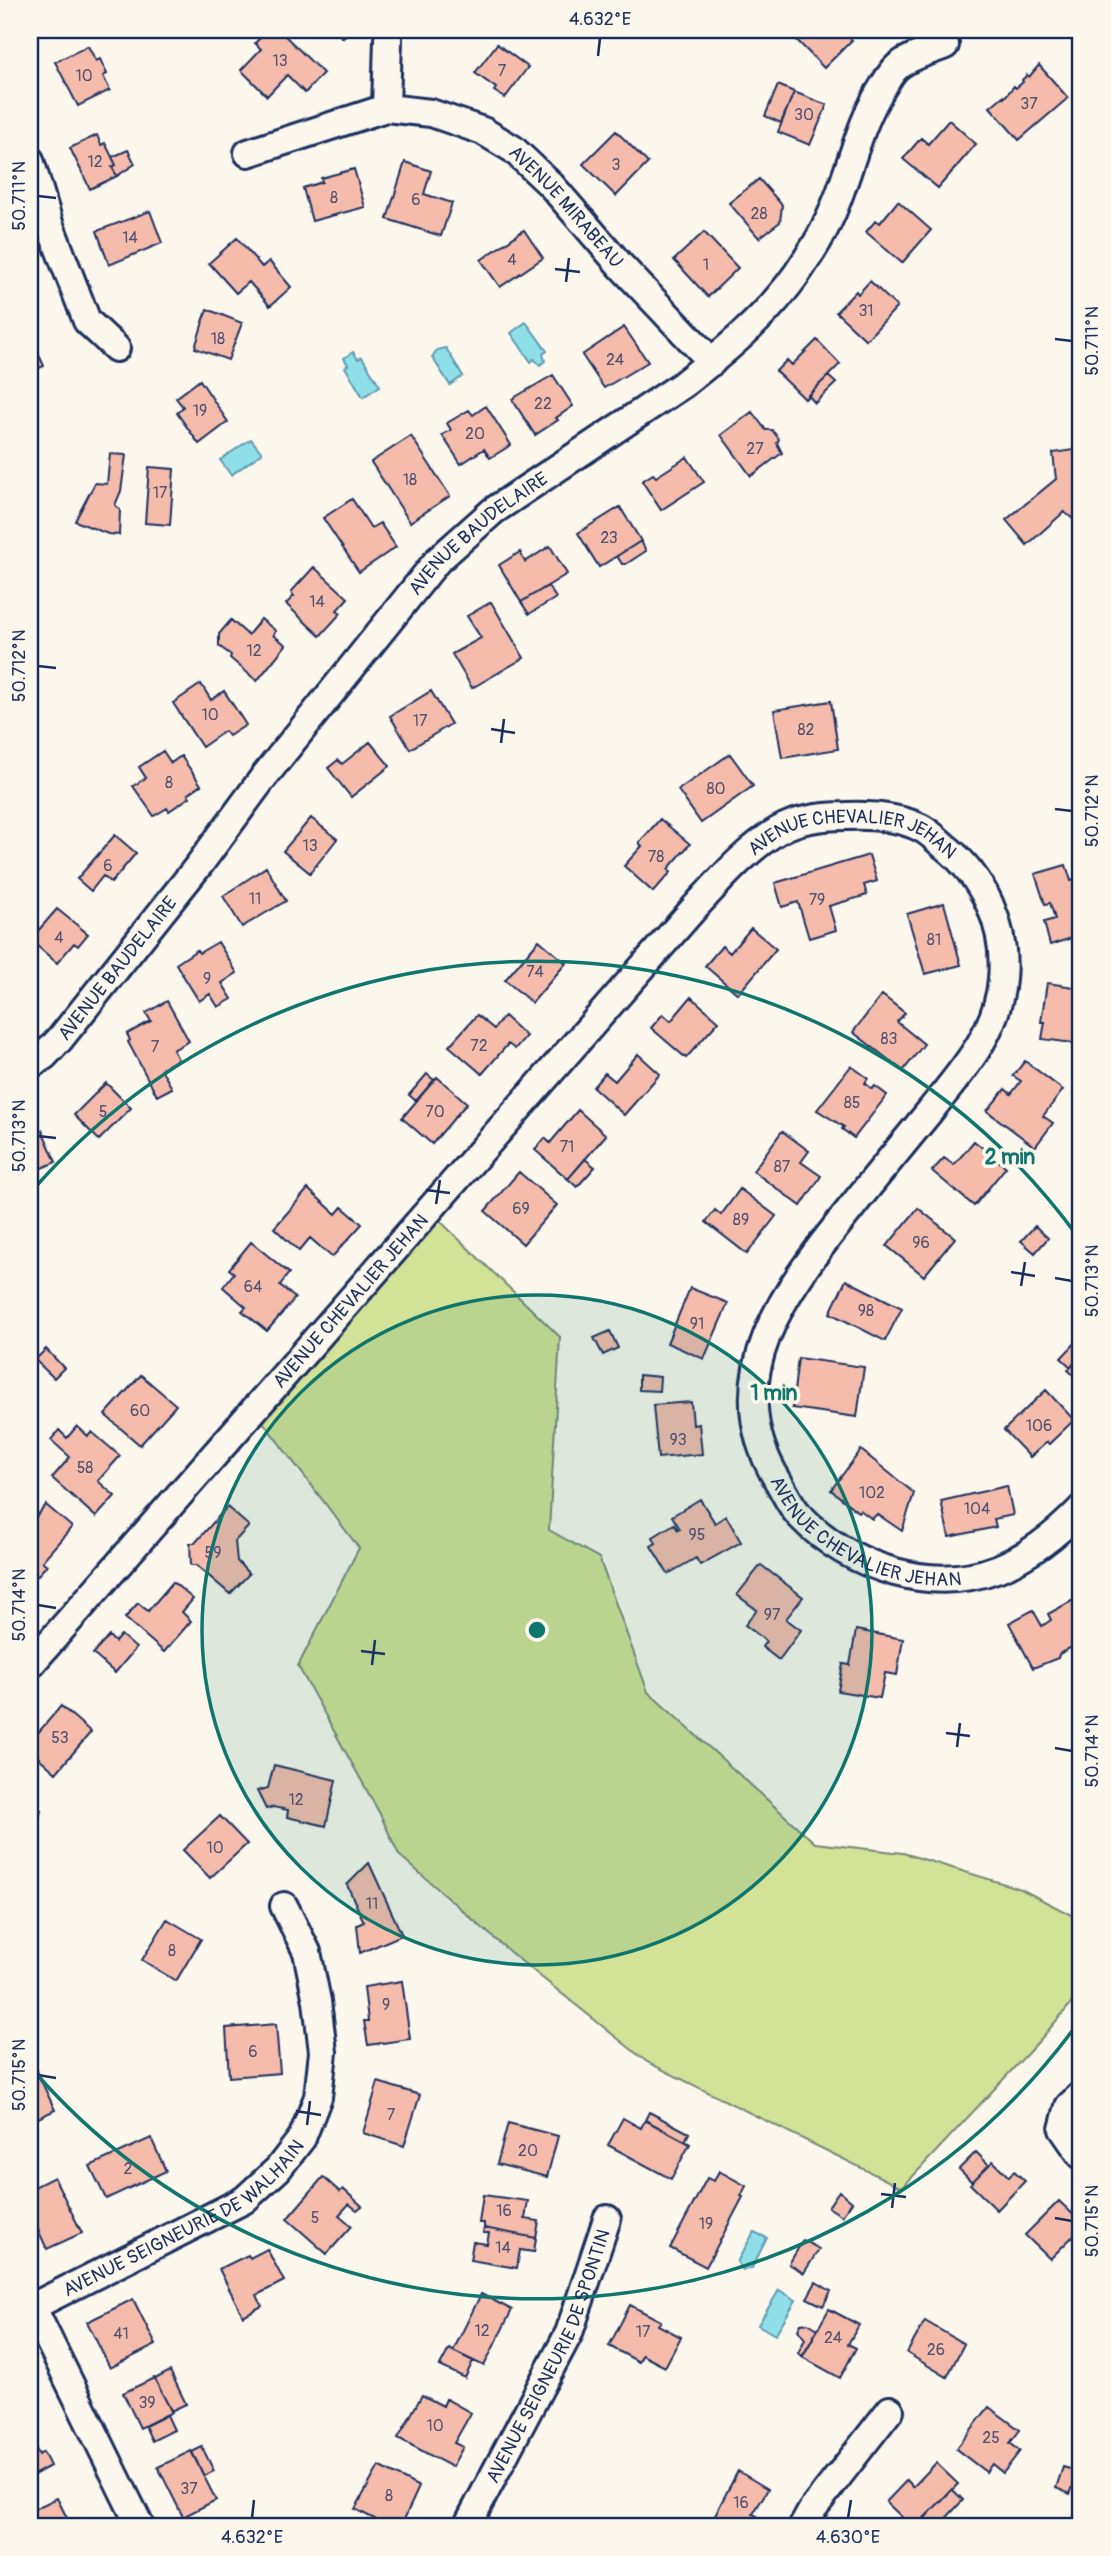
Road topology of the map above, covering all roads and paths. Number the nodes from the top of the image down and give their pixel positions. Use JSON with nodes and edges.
{"nodes":[{"id":1,"x":388,"y":39,"type":"dead end"},
{"id":2,"x":945,"y":45,"type":"dead end"},
{"id":3,"x":386,"y":108,"type":"junction"},
{"id":4,"x":248,"y":153,"type":"dead end"},
{"id":5,"x":30,"y":160,"type":"edge"},
{"id":6,"x":116,"y":348,"type":"dead end"},
{"id":7,"x":712,"y":362,"type":"junction"},
{"id":8,"x":30,"y":1065,"type":"edge"},
{"id":9,"x":1081,"y":1509,"type":"edge"},
{"id":10,"x":30,"y":1665,"type":"edge"},
{"id":11,"x":284,"y":1906,"type":"dead end"},
{"id":12,"x":1081,"y":2095,"type":"edge"},
{"id":13,"x":1081,"y":2155,"type":"edge"},
{"id":14,"x":607,"y":2220,"type":"dead end"},
{"id":15,"x":31,"y":2304,"type":"edge"},
{"id":16,"x":890,"y":2410,"type":"dead end"},
{"id":17,"x":140,"y":2526,"type":"edge"},
{"id":18,"x":467,"y":2526,"type":"edge"},
{"id":19,"x":803,"y":2526,"type":"edge"}],
"edges":[{"from":1,"to":3,"type":"street"},
{"from":2,"to":7,"type":"street","name":"AVENUE BAUDELAIRE"},
{"from":3,"to":4,"type":"street","name":"AVENUE MIRABEAU"},
{"from":3,"to":7,"type":"street","name":"AVENUE MIRABEAU"},
{"from":5,"to":6,"type":"street"},
{"from":7,"to":8,"type":"street","name":"AVENUE BAUDELAIRE"},
{"from":9,"to":10,"type":"street","name":"AVENUE CHEVALIER JEHAN"},
{"from":11,"to":15,"type":"street","name":"AVENUE SEIGNEURIE DE WALHAIN"},
{"from":12,"to":13,"type":"street"},
{"from":14,"to":18,"type":"street","name":"AVENUE SEIGNEURIE DE SPONTIN"},
{"from":15,"to":17,"type":"street"},
{"from":16,"to":19,"type":"street"}]}
